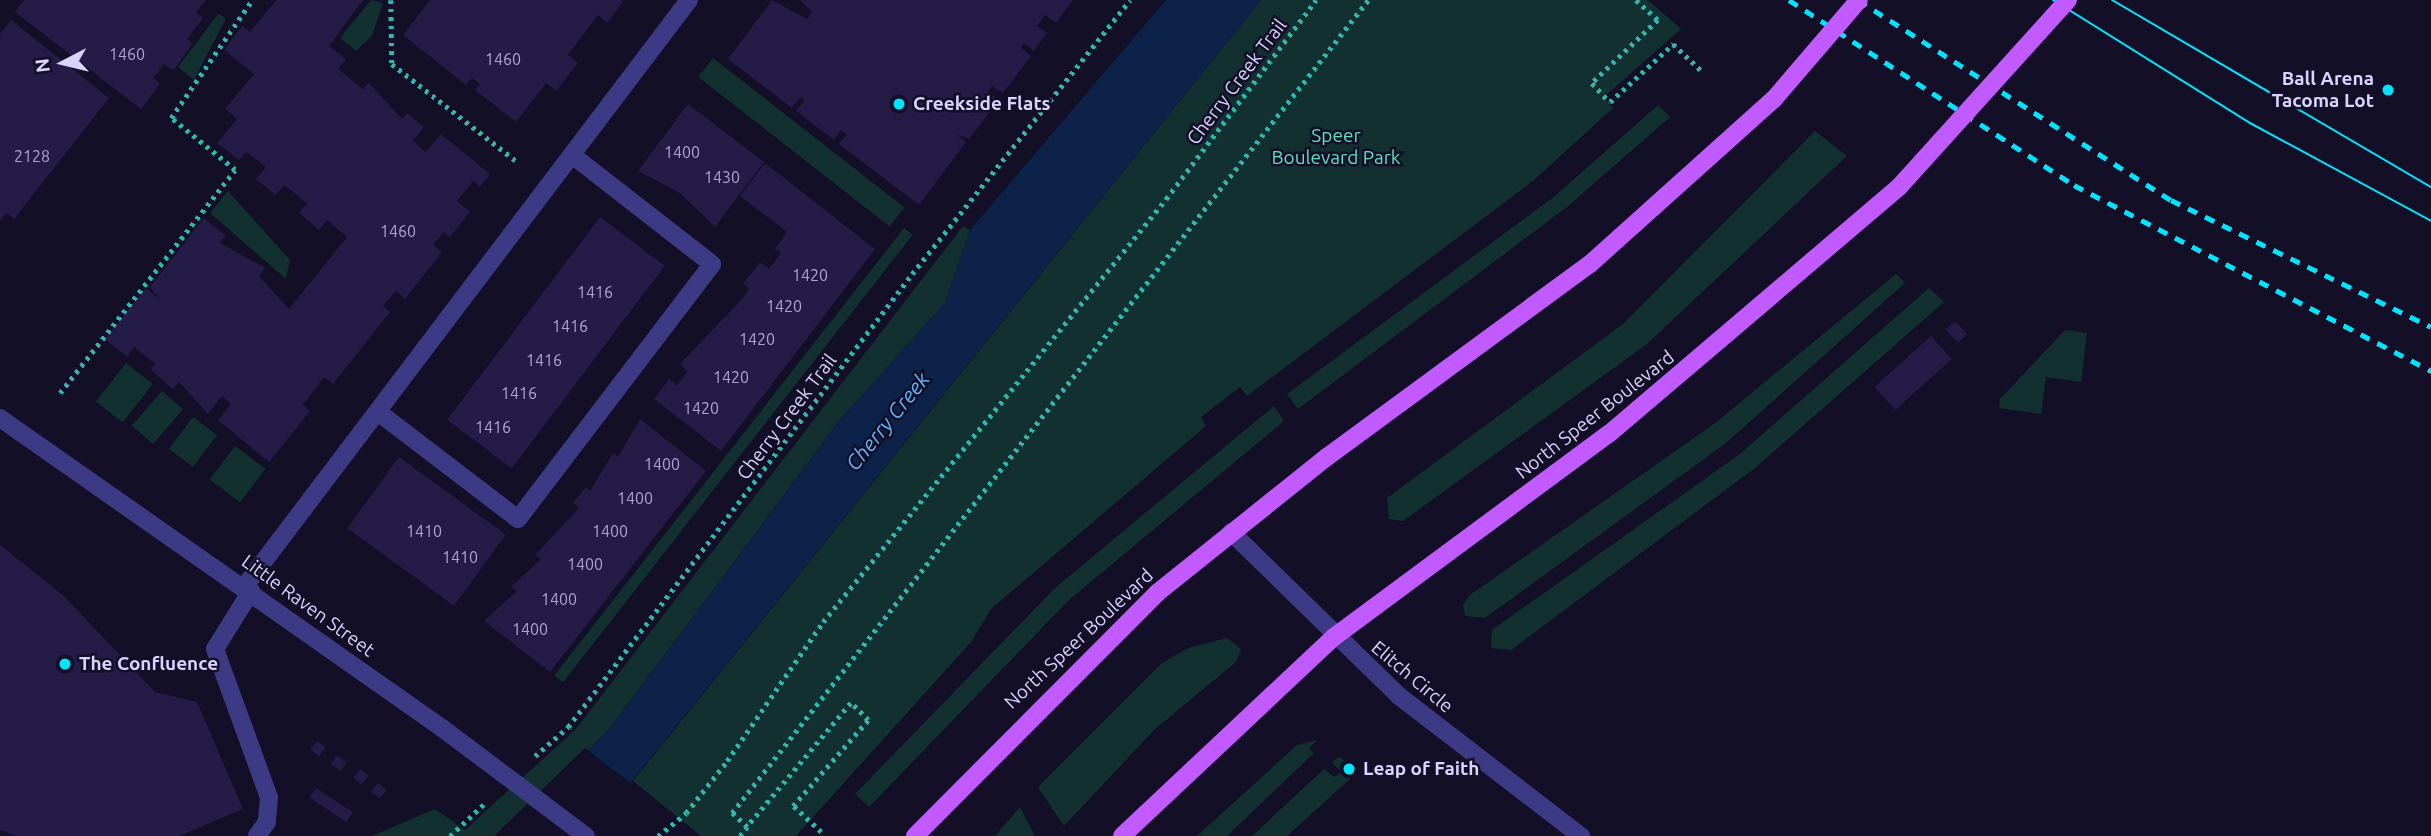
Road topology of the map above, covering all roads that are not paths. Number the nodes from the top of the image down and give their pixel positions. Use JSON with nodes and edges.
{"nodes":[{"id":1,"x":689,"y":0,"type":"edge"},
{"id":2,"x":1859,"y":0,"type":"edge"},
{"id":3,"x":2068,"y":0,"type":"edge"},
{"id":4,"x":572,"y":155,"type":"junction"},
{"id":5,"x":378,"y":412,"type":"junction"},
{"id":6,"x":0,"y":418,"type":"edge"},
{"id":7,"x":1231,"y":532,"type":"junction"},
{"id":8,"x":248,"y":589,"type":"junction"},
{"id":9,"x":1334,"y":637,"type":"junction"},
{"id":10,"x":257,"y":836,"type":"edge"},
{"id":11,"x":586,"y":836,"type":"edge"},
{"id":12,"x":915,"y":836,"type":"edge"},
{"id":13,"x":1122,"y":836,"type":"edge"},
{"id":14,"x":1581,"y":836,"type":"edge"}],
"edges":[{"from":1,"to":4,"type":"street"},
{"from":2,"to":7,"type":"main road","name":"North Speer Boulevard","bridge":true},
{"from":3,"to":9,"type":"main road","name":"North Speer Boulevard","bridge":true},
{"from":4,"to":5,"type":"street"},
{"from":4,"to":5,"type":"street"},
{"from":5,"to":8,"type":"street"},
{"from":6,"to":8,"type":"street","name":"Little Raven Street"},
{"from":7,"to":9,"type":"street","name":"Elitch Circle"},
{"from":7,"to":12,"type":"main road","name":"North Speer Boulevard"},
{"from":8,"to":10,"type":"street"},
{"from":8,"to":11,"type":"street","name":"Little Raven Street","bridge":true},
{"from":9,"to":13,"type":"main road","name":"North Speer Boulevard"},
{"from":9,"to":14,"type":"street","name":"Elitch Circle"}]}
